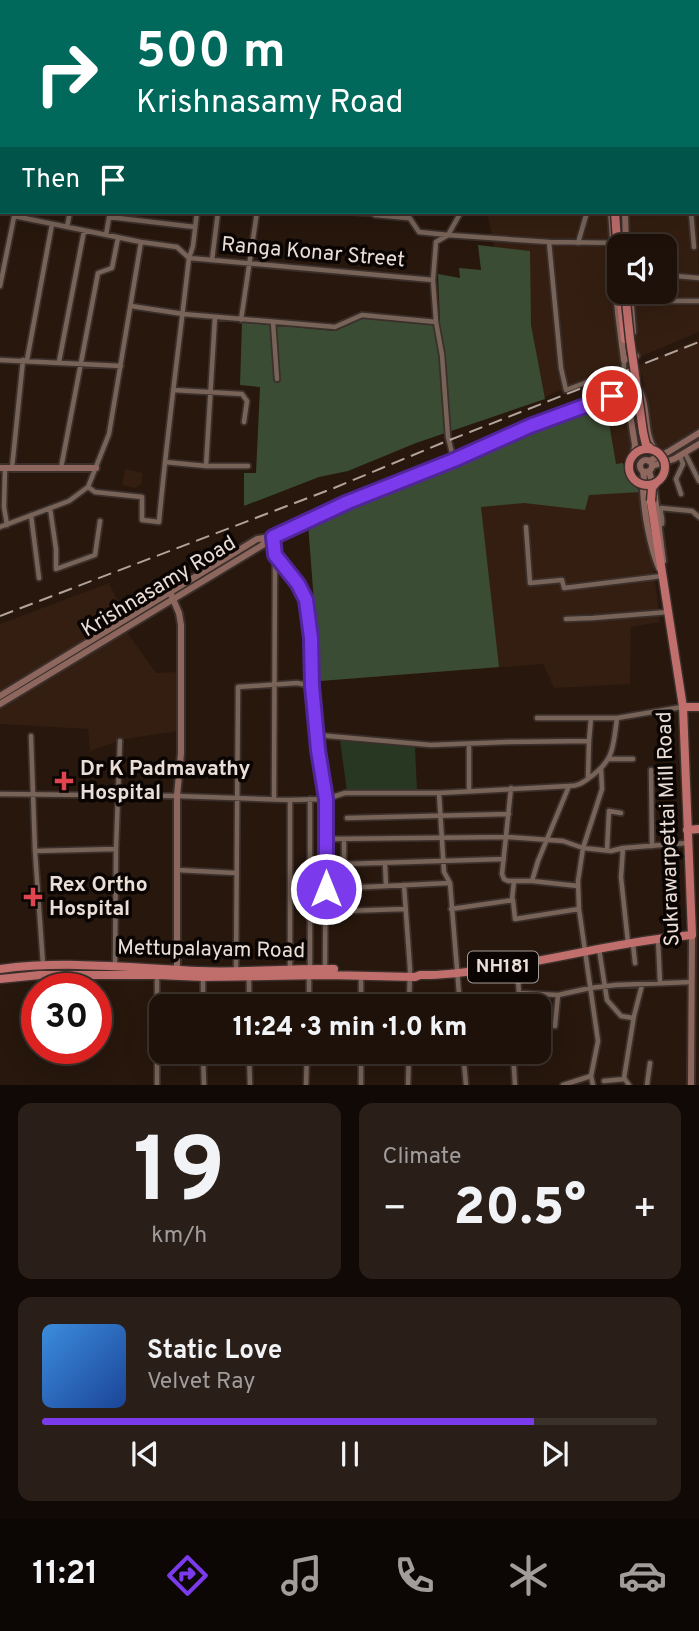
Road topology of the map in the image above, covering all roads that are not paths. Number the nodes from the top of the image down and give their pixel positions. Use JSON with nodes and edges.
{"nodes":[{"id":1,"x":14,"y":214,"type":"edge"},
{"id":2,"x":70,"y":214,"type":"edge"},
{"id":3,"x":110,"y":214,"type":"edge"},
{"id":4,"x":197,"y":214,"type":"edge"},
{"id":5,"x":218,"y":214,"type":"edge"},
{"id":6,"x":257,"y":214,"type":"edge"},
{"id":7,"x":374,"y":214,"type":"edge"},
{"id":8,"x":409,"y":214,"type":"edge"},
{"id":9,"x":460,"y":214,"type":"edge"},
{"id":10,"x":586,"y":214,"type":"edge"},
{"id":11,"x":615,"y":214,"type":"edge"},
{"id":12,"x":615,"y":214,"type":"edge"},
{"id":13,"x":625,"y":214,"type":"edge"},
{"id":14,"x":691,"y":214,"type":"edge"},
{"id":15,"x":409,"y":219,"type":"junction"},
{"id":16,"x":52,"y":224,"type":"junction"},
{"id":17,"x":67,"y":227,"type":"junction"},
{"id":18,"x":195,"y":227,"type":"junction"},
{"id":19,"x":84,"y":231,"type":"junction"},
{"id":20,"x":617,"y":234,"type":"edge"},
{"id":21,"x":619,"y":234,"type":"edge"},
{"id":22,"x":622,"y":234,"type":"edge"},
{"id":23,"x":106,"y":235,"type":"junction"},
{"id":24,"x":448,"y":236,"type":"junction"},
{"id":25,"x":118,"y":238,"type":"junction"},
{"id":26,"x":0,"y":239,"type":"edge"},
{"id":27,"x":9,"y":240,"type":"junction"},
{"id":28,"x":141,"y":242,"type":"junction"},
{"id":29,"x":549,"y":242,"type":"junction"},
{"id":30,"x":578,"y":243,"type":"junction"},
{"id":31,"x":607,"y":245,"type":"edge"},
{"id":32,"x":694,"y":247,"type":"dead end"},
{"id":33,"x":189,"y":258,"type":"junction"},
{"id":34,"x":212,"y":260,"type":"junction"},
{"id":35,"x":248,"y":263,"type":"junction"},
{"id":36,"x":677,"y":276,"type":"edge"},
{"id":37,"x":699,"y":278,"type":"edge"},
{"id":38,"x":433,"y":281,"type":"junction"},
{"id":39,"x":0,"y":286,"type":"edge"},
{"id":40,"x":677,"y":301,"type":"edge"},
{"id":41,"x":699,"y":301,"type":"edge"},
{"id":42,"x":623,"y":304,"type":"edge"},
{"id":43,"x":626,"y":304,"type":"edge"},
{"id":44,"x":630,"y":304,"type":"edge"},
{"id":45,"x":131,"y":306,"type":"junction"},
{"id":46,"x":183,"y":314,"type":"junction"},
{"id":47,"x":215,"y":317,"type":"junction"},
{"id":48,"x":242,"y":320,"type":"junction"},
{"id":49,"x":273,"y":322,"type":"junction"},
{"id":50,"x":436,"y":322,"type":"junction"},
{"id":51,"x":0,"y":360,"type":"edge"},
{"id":52,"x":25,"y":360,"type":"junction"},
{"id":53,"x":624,"y":360,"type":"junction"},
{"id":54,"x":60,"y":362,"type":"junction"},
{"id":55,"x":80,"y":363,"type":"junction"},
{"id":56,"x":121,"y":366,"type":"junction"},
{"id":57,"x":277,"y":379,"type":"dead end"},
{"id":58,"x":173,"y":390,"type":"junction"},
{"id":59,"x":211,"y":393,"type":"junction"},
{"id":60,"x":612,"y":396,"type":"junction"},
{"id":61,"x":244,"y":422,"type":"dead end"},
{"id":62,"x":699,"y":441,"type":"edge"},
{"id":63,"x":644,"y":450,"type":"junction"},
{"id":64,"x":452,"y":453,"type":"dead end"},
{"id":65,"x":683,"y":454,"type":"junction"},
{"id":66,"x":664,"y":459,"type":"junction"},
{"id":67,"x":164,"y":462,"type":"junction"},
{"id":68,"x":206,"y":466,"type":"junction"},
{"id":69,"x":248,"y":466,"type":"dead end"},
{"id":70,"x":648,"y":466,"type":"junction"},
{"id":71,"x":96,"y":468,"type":"junction"},
{"id":72,"x":6,"y":469,"type":"edge"},
{"id":73,"x":61,"y":469,"type":"junction"},
{"id":74,"x":699,"y":481,"type":"edge"},
{"id":75,"x":651,"y":484,"type":"junction"},
{"id":76,"x":88,"y":487,"type":"junction"},
{"id":77,"x":681,"y":494,"type":"dead end"},
{"id":78,"x":50,"y":508,"type":"junction"},
{"id":79,"x":31,"y":515,"type":"junction"},
{"id":80,"x":699,"y":517,"type":"edge"},
{"id":81,"x":100,"y":521,"type":"dead end"},
{"id":82,"x":656,"y":521,"type":"junction"},
{"id":83,"x":7,"y":525,"type":"junction"},
{"id":84,"x":0,"y":527,"type":"edge"},
{"id":85,"x":526,"y":527,"type":"dead end"},
{"id":86,"x":273,"y":537,"type":"junction"},
{"id":87,"x":275,"y":555,"type":"junction"},
{"id":88,"x":662,"y":575,"type":"junction"},
{"id":89,"x":39,"y":578,"type":"dead end"},
{"id":90,"x":172,"y":595,"type":"junction"},
{"id":91,"x":667,"y":612,"type":"junction"},
{"id":92,"x":566,"y":619,"type":"dead end"},
{"id":93,"x":274,"y":684,"type":"junction"},
{"id":94,"x":312,"y":686,"type":"junction"},
{"id":95,"x":0,"y":696,"type":"edge"},
{"id":96,"x":0,"y":704,"type":"edge"},
{"id":97,"x":683,"y":707,"type":"junction"},
{"id":98,"x":699,"y":707,"type":"edge"},
{"id":99,"x":537,"y":718,"type":"dead end"},
{"id":100,"x":591,"y":718,"type":"junction"},
{"id":101,"x":617,"y":718,"type":"junction"},
{"id":102,"x":317,"y":735,"type":"junction"},
{"id":103,"x":31,"y":736,"type":"dead end"},
{"id":104,"x":120,"y":741,"type":"dead end"},
{"id":105,"x":589,"y":741,"type":"junction"},
{"id":106,"x":469,"y":744,"type":"junction"},
{"id":107,"x":633,"y":758,"type":"dead end"},
{"id":108,"x":608,"y":759,"type":"junction"},
{"id":109,"x":601,"y":768,"type":"junction"},
{"id":110,"x":651,"y":770,"type":"dead end"},
{"id":111,"x":588,"y":779,"type":"junction"},
{"id":112,"x":569,"y":786,"type":"junction"},
{"id":113,"x":511,"y":788,"type":"junction"},
{"id":114,"x":469,"y":791,"type":"junction"},
{"id":115,"x":33,"y":793,"type":"junction"},
{"id":116,"x":439,"y":793,"type":"junction"},
{"id":117,"x":0,"y":794,"type":"edge"},
{"id":118,"x":118,"y":796,"type":"junction"},
{"id":119,"x":177,"y":796,"type":"junction"},
{"id":120,"x":237,"y":797,"type":"junction"},
{"id":121,"x":274,"y":799,"type":"junction"},
{"id":122,"x":310,"y":799,"type":"junction"},
{"id":123,"x":326,"y":799,"type":"junction"},
{"id":124,"x":290,"y":800,"type":"junction"},
{"id":125,"x":621,"y":813,"type":"dead end"},
{"id":126,"x":509,"y":814,"type":"junction"},
{"id":127,"x":440,"y":816,"type":"junction"},
{"id":128,"x":347,"y":818,"type":"dead end"},
{"id":129,"x":699,"y":829,"type":"edge"},
{"id":130,"x":687,"y":830,"type":"junction"},
{"id":131,"x":507,"y":837,"type":"junction"},
{"id":132,"x":442,"y":838,"type":"junction"},
{"id":133,"x":326,"y":839,"type":"junction"},
{"id":134,"x":547,"y":839,"type":"junction"},
{"id":135,"x":344,"y":840,"type":"junction"},
{"id":136,"x":688,"y":843,"type":"junction"},
{"id":137,"x":652,"y":846,"type":"junction"},
{"id":138,"x":583,"y":848,"type":"junction"},
{"id":139,"x":623,"y":848,"type":"junction"},
{"id":140,"x":116,"y":849,"type":"junction"},
{"id":141,"x":607,"y":850,"type":"junction"},
{"id":142,"x":36,"y":851,"type":"junction"},
{"id":143,"x":504,"y":859,"type":"junction"},
{"id":144,"x":443,"y":861,"type":"junction"},
{"id":145,"x":385,"y":863,"type":"junction"},
{"id":146,"x":344,"y":864,"type":"junction"},
{"id":147,"x":177,"y":870,"type":"junction"},
{"id":148,"x":236,"y":873,"type":"junction"},
{"id":149,"x":514,"y":881,"type":"junction"},
{"id":150,"x":532,"y":881,"type":"junction"},
{"id":151,"x":450,"y":883,"type":"junction"},
{"id":152,"x":404,"y":885,"type":"junction"},
{"id":153,"x":386,"y":886,"type":"junction"},
{"id":154,"x":579,"y":886,"type":"junction"},
{"id":155,"x":344,"y":888,"type":"junction"},
{"id":156,"x":512,"y":900,"type":"junction"},
{"id":157,"x":405,"y":909,"type":"junction"},
{"id":158,"x":451,"y":909,"type":"junction"},
{"id":159,"x":579,"y":909,"type":"junction"},
{"id":160,"x":695,"y":935,"type":"edge"},
{"id":161,"x":657,"y":938,"type":"junction"},
{"id":162,"x":631,"y":943,"type":"junction"},
{"id":163,"x":599,"y":949,"type":"junction"},
{"id":164,"x":585,"y":952,"type":"junction"},
{"id":165,"x":635,"y":963,"type":"dead end"},
{"id":166,"x":43,"y":965,"type":"junction"},
{"id":167,"x":517,"y":965,"type":"junction"},
{"id":168,"x":115,"y":966,"type":"junction"},
{"id":169,"x":0,"y":969,"type":"edge"},
{"id":170,"x":325,"y":969,"type":"junction"},
{"id":171,"x":236,"y":970,"type":"junction"},
{"id":172,"x":290,"y":970,"type":"junction"},
{"id":173,"x":310,"y":972,"type":"junction"},
{"id":174,"x":177,"y":973,"type":"junction"},
{"id":175,"x":410,"y":973,"type":"junction"},
{"id":176,"x":458,"y":973,"type":"junction"},
{"id":177,"x":158,"y":975,"type":"junction"},
{"id":178,"x":361,"y":976,"type":"junction"},
{"id":179,"x":203,"y":977,"type":"junction"},
{"id":180,"x":249,"y":977,"type":"junction"},
{"id":181,"x":0,"y":979,"type":"edge"},
{"id":182,"x":692,"y":982,"type":"junction"},
{"id":183,"x":660,"y":983,"type":"junction"},
{"id":184,"x":642,"y":984,"type":"junction"},
{"id":185,"x":603,"y":986,"type":"junction"},
{"id":186,"x":590,"y":988,"type":"junction"},
{"id":187,"x":519,"y":993,"type":"joint"},
{"id":188,"x":158,"y":994,"type":"edge"},
{"id":189,"x":203,"y":994,"type":"edge"},
{"id":190,"x":249,"y":994,"type":"edge"},
{"id":191,"x":309,"y":994,"type":"edge"},
{"id":192,"x":361,"y":994,"type":"edge"},
{"id":193,"x":409,"y":994,"type":"edge"},
{"id":194,"x":459,"y":994,"type":"edge"},
{"id":195,"x":558,"y":995,"type":"junction"},
{"id":196,"x":634,"y":1018,"type":"junction"},
{"id":197,"x":555,"y":1026,"type":"dead end"},
{"id":198,"x":650,"y":1063,"type":"dead end"},
{"id":199,"x":156,"y":1064,"type":"edge"},
{"id":200,"x":203,"y":1064,"type":"edge"},
{"id":201,"x":249,"y":1064,"type":"edge"},
{"id":202,"x":307,"y":1064,"type":"edge"},
{"id":203,"x":361,"y":1064,"type":"edge"},
{"id":204,"x":409,"y":1064,"type":"edge"},
{"id":205,"x":464,"y":1064,"type":"edge"},
{"id":206,"x":514,"y":1064,"type":"edge"},
{"id":207,"x":591,"y":1076,"type":"junction"},
{"id":208,"x":625,"y":1079,"type":"junction"},
{"id":209,"x":604,"y":1082,"type":"dead end"},
{"id":210,"x":157,"y":1085,"type":"edge"},
{"id":211,"x":204,"y":1085,"type":"edge"},
{"id":212,"x":250,"y":1085,"type":"edge"},
{"id":213,"x":306,"y":1085,"type":"edge"},
{"id":214,"x":361,"y":1085,"type":"edge"},
{"id":215,"x":408,"y":1085,"type":"edge"},
{"id":216,"x":466,"y":1085,"type":"edge"},
{"id":217,"x":515,"y":1085,"type":"edge"},
{"id":218,"x":564,"y":1085,"type":"edge"},
{"id":219,"x":593,"y":1085,"type":"edge"},
{"id":220,"x":629,"y":1085,"type":"edge"},
{"id":221,"x":647,"y":1085,"type":"edge"},
{"id":222,"x":691,"y":1085,"type":"edge"}],
"edges":[{"from":1,"to":16,"type":"street","name":"Ranga Konar Street"},
{"from":1,"to":27,"type":"street"},
{"from":2,"to":17,"type":"street"},
{"from":3,"to":18,"type":"street"},
{"from":3,"to":23,"type":"street"},
{"from":4,"to":18,"type":"street"},
{"from":5,"to":34,"type":"street"},
{"from":6,"to":35,"type":"street"},
{"from":7,"to":15,"type":"street"},
{"from":8,"to":15,"type":"street"},
{"from":9,"to":24,"type":"street"},
{"from":10,"to":30,"type":"street"},
{"from":11,"to":21,"type":"highway","bridge":true},
{"from":12,"to":20,"type":"highway","bridge":true},
{"from":13,"to":22,"type":"main road"},
{"from":14,"to":32,"type":"street"},
{"from":15,"to":24,"type":"street"},
{"from":16,"to":17,"type":"street","name":"Ranga Konar Street"},
{"from":16,"to":52,"type":"street"},
{"from":17,"to":19,"type":"street","name":"Ranga Konar Street"},
{"from":18,"to":33,"type":"street"},
{"from":19,"to":23,"type":"street","name":"Ranga Konar Street"},
{"from":19,"to":54,"type":"street"},
{"from":23,"to":25,"type":"street","name":"Ranga Konar Street"},
{"from":24,"to":29,"type":"street"},
{"from":24,"to":38,"type":"street"},
{"from":25,"to":28,"type":"street","name":"Ranga Konar Street"},
{"from":25,"to":55,"type":"street"},
{"from":26,"to":27,"type":"street"},
{"from":27,"to":39,"type":"street"},
{"from":28,"to":33,"type":"street","name":"Ranga Konar Street"},
{"from":28,"to":45,"type":"street"},
{"from":29,"to":30,"type":"street"},
{"from":29,"to":53,"type":"street"},
{"from":30,"to":31,"type":"street"},
{"from":33,"to":34,"type":"street","name":"Ranga Konar Street"},
{"from":33,"to":46,"type":"street"},
{"from":34,"to":35,"type":"street","name":"Ranga Konar Street"},
{"from":35,"to":38,"type":"street","name":"Ranga Konar Street"},
{"from":35,"to":48,"type":"street"},
{"from":36,"to":37,"type":"street"},
{"from":38,"to":50,"type":"street"},
{"from":40,"to":41,"type":"street"},
{"from":42,"to":53,"type":"main road"},
{"from":43,"to":63,"type":"highway","bridge":true},
{"from":44,"to":53,"type":"main road"},
{"from":45,"to":46,"type":"street"},
{"from":45,"to":56,"type":"street"},
{"from":46,"to":47,"type":"street"},
{"from":46,"to":58,"type":"street"},
{"from":47,"to":48,"type":"street"},
{"from":47,"to":59,"type":"street"},
{"from":48,"to":49,"type":"street"},
{"from":49,"to":50,"type":"street"},
{"from":49,"to":57,"type":"street"},
{"from":50,"to":64,"type":"street"},
{"from":51,"to":52,"type":"street"},
{"from":52,"to":54,"type":"street"},
{"from":52,"to":72,"type":"street"},
{"from":54,"to":55,"type":"street"},
{"from":55,"to":56,"type":"street"},
{"from":55,"to":73,"type":"street"},
{"from":56,"to":71,"type":"street"},
{"from":58,"to":59,"type":"street"},
{"from":58,"to":67,"type":"street"},
{"from":59,"to":61,"type":"street"},
{"from":59,"to":68,"type":"street"},
{"from":60,"to":63,"type":"main road"},
{"from":60,"to":63,"type":"main road","name":"Krishnasamy Road"},
{"from":60,"to":86,"type":"main road","name":"Krishnasamy Road"},
{"from":62,"to":65,"type":"main road"},
{"from":62,"to":66,"type":"main road"},
{"from":62,"to":70,"type":"main road"},
{"from":63,"to":66,"type":"highway","bridge":true},
{"from":63,"to":70,"type":"main road"},
{"from":63,"to":75,"type":"highway","bridge":true},
{"from":65,"to":70,"type":"main road"},
{"from":65,"to":74,"type":"street"},
{"from":65,"to":77,"type":"street"},
{"from":66,"to":75,"type":"highway","bridge":true},
{"from":67,"to":68,"type":"street"},
{"from":67,"to":76,"type":"street"},
{"from":68,"to":69,"type":"street"},
{"from":70,"to":82,"type":"main road"},
{"from":70,"to":88,"type":"main road"},
{"from":71,"to":73,"type":"main road"},
{"from":71,"to":76,"type":"street"},
{"from":72,"to":73,"type":"main road"},
{"from":72,"to":83,"type":"street"},
{"from":75,"to":82,"type":"highway","name":"Sukrawarpettai Mill Road","bridge":true},
{"from":76,"to":78,"type":"street"},
{"from":78,"to":79,"type":"street"},
{"from":78,"to":81,"type":"street"},
{"from":79,"to":83,"type":"street"},
{"from":79,"to":89,"type":"street"},
{"from":80,"to":82,"type":"street"},
{"from":82,"to":88,"type":"highway","name":"Sukrawarpettai Mill Road"},
{"from":83,"to":84,"type":"street"},
{"from":85,"to":88,"type":"street"},
{"from":86,"to":87,"type":"street"},
{"from":86,"to":90,"type":"main road","name":"Krishnasamy Road"},
{"from":87,"to":93,"type":"street"},
{"from":87,"to":94,"type":"street"},
{"from":88,"to":91,"type":"highway","name":"Sukrawarpettai Mill Road"},
{"from":90,"to":95,"type":"main road"},
{"from":90,"to":96,"type":"main road","name":"Krishnasamy Road"},
{"from":90,"to":119,"type":"main road"},
{"from":91,"to":92,"type":"street"},
{"from":91,"to":97,"type":"highway","name":"Sukrawarpettai Mill Road"},
{"from":93,"to":94,"type":"street"},
{"from":93,"to":120,"type":"street"},
{"from":93,"to":121,"type":"street"},
{"from":94,"to":102,"type":"street"},
{"from":97,"to":98,"type":"highway"},
{"from":97,"to":101,"type":"street"},
{"from":97,"to":130,"type":"highway","name":"Sukrawarpettai Mill Road"},
{"from":99,"to":100,"type":"street"},
{"from":100,"to":101,"type":"street"},
{"from":100,"to":105,"type":"street"},
{"from":101,"to":108,"type":"street"},
{"from":102,"to":106,"type":"street"},
{"from":102,"to":123,"type":"street"},
{"from":103,"to":115,"type":"street"},
{"from":104,"to":118,"type":"street"},
{"from":105,"to":106,"type":"street"},
{"from":105,"to":111,"type":"street"},
{"from":106,"to":114,"type":"street"},
{"from":107,"to":108,"type":"street"},
{"from":108,"to":109,"type":"street"},
{"from":109,"to":111,"type":"street"},
{"from":109,"to":138,"type":"street"},
{"from":110,"to":137,"type":"street"},
{"from":111,"to":112,"type":"street"},
{"from":112,"to":113,"type":"street"},
{"from":112,"to":134,"type":"street"},
{"from":113,"to":114,"type":"street"},
{"from":113,"to":126,"type":"street"},
{"from":114,"to":116,"type":"street"},
{"from":115,"to":117,"type":"street"},
{"from":115,"to":118,"type":"street"},
{"from":115,"to":142,"type":"street"},
{"from":116,"to":123,"type":"street"},
{"from":116,"to":127,"type":"street"},
{"from":118,"to":119,"type":"street"},
{"from":118,"to":140,"type":"street"},
{"from":119,"to":120,"type":"street"},
{"from":119,"to":147,"type":"main road"},
{"from":120,"to":121,"type":"street"},
{"from":120,"to":148,"type":"street"},
{"from":121,"to":124,"type":"street"},
{"from":122,"to":123,"type":"street"},
{"from":122,"to":124,"type":"street"},
{"from":122,"to":173,"type":"street"},
{"from":123,"to":133,"type":"street"},
{"from":124,"to":172,"type":"street"},
{"from":125,"to":141,"type":"street"},
{"from":126,"to":127,"type":"street"},
{"from":126,"to":131,"type":"street"},
{"from":127,"to":128,"type":"street"},
{"from":127,"to":132,"type":"street"},
{"from":129,"to":130,"type":"highway"},
{"from":130,"to":136,"type":"highway","name":"Sukrawarpettai Mill Road"},
{"from":131,"to":132,"type":"street"},
{"from":131,"to":134,"type":"street"},
{"from":131,"to":143,"type":"street"},
{"from":132,"to":135,"type":"street"},
{"from":132,"to":144,"type":"street"},
{"from":133,"to":135,"type":"street"},
{"from":133,"to":170,"type":"street"},
{"from":134,"to":138,"type":"street"},
{"from":134,"to":150,"type":"street"},
{"from":135,"to":146,"type":"street"},
{"from":136,"to":137,"type":"street"},
{"from":136,"to":160,"type":"highway","name":"Sukrawarpettai Mill Road"},
{"from":137,"to":139,"type":"street"},
{"from":138,"to":141,"type":"street"},
{"from":138,"to":154,"type":"street"},
{"from":139,"to":141,"type":"street"},
{"from":139,"to":162,"type":"street"},
{"from":140,"to":142,"type":"street"},
{"from":140,"to":168,"type":"street"},
{"from":142,"to":166,"type":"street"},
{"from":143,"to":144,"type":"street"},
{"from":143,"to":149,"type":"street"},
{"from":144,"to":145,"type":"street"},
{"from":144,"to":151,"type":"street"},
{"from":145,"to":146,"type":"street"},
{"from":145,"to":153,"type":"street"},
{"from":146,"to":155,"type":"street"},
{"from":147,"to":148,"type":"street"},
{"from":147,"to":174,"type":"main road"},
{"from":148,"to":171,"type":"street"},
{"from":149,"to":150,"type":"street"},
{"from":149,"to":156,"type":"street"},
{"from":150,"to":154,"type":"street"},
{"from":151,"to":152,"type":"street"},
{"from":151,"to":158,"type":"street"},
{"from":152,"to":153,"type":"street"},
{"from":152,"to":157,"type":"street"},
{"from":153,"to":155,"type":"street"},
{"from":154,"to":159,"type":"street"},
{"from":155,"to":157,"type":"street"},
{"from":156,"to":158,"type":"street"},
{"from":156,"to":159,"type":"street"},
{"from":157,"to":175,"type":"street"},
{"from":158,"to":176,"type":"street"},
{"from":159,"to":164,"type":"street"},
{"from":160,"to":161,"type":"highway","name":"Mettupalayam Road","number":"NH181"},
{"from":160,"to":182,"type":"main road","name":"Sukrawarpettai Mill Road"},
{"from":161,"to":162,"type":"highway","name":"Mettupalayam Road","number":"NH181"},
{"from":161,"to":183,"type":"street"},
{"from":162,"to":163,"type":"highway","name":"Mettupalayam Road","number":"NH181"},
{"from":162,"to":165,"type":"street"},
{"from":163,"to":164,"type":"highway","name":"Mettupalayam Road","number":"NH181"},
{"from":163,"to":185,"type":"street"},
{"from":164,"to":167,"type":"highway","name":"Mettupalayam Road","number":"NH181"},
{"from":164,"to":186,"type":"street"},
{"from":166,"to":168,"type":"highway","name":"Mettupalayam Road","number":"NH181"},
{"from":166,"to":169,"type":"highway","name":"Mettupalayam Road","number":"NH181"},
{"from":167,"to":176,"type":"highway","name":"Mettupalayam Road","number":"NH181"},
{"from":167,"to":187,"type":"street"},
{"from":168,"to":174,"type":"highway","name":"Mettupalayam Road","number":"NH181"},
{"from":170,"to":173,"type":"highway","name":"Mettupalayam Road","number":"NH181"},
{"from":170,"to":175,"type":"highway","name":"Mettupalayam Road","number":"NH181"},
{"from":171,"to":172,"type":"highway","name":"Mettupalayam Road","number":"NH181"},
{"from":171,"to":174,"type":"highway","name":"Mettupalayam Road","number":"NH181"},
{"from":172,"to":173,"type":"highway","name":"Mettupalayam Road","number":"NH181"},
{"from":173,"to":178,"type":"highway","name":"Mettupalayam Road","number":"NH181"},
{"from":173,"to":180,"type":"highway","name":"Mettupalayam Road","number":"NH181"},
{"from":173,"to":191,"type":"street"},
{"from":174,"to":177,"type":"highway","name":"Mettupalayam Road","number":"NH181"},
{"from":174,"to":179,"type":"highway","name":"Mettupalayam Road","number":"NH181"},
{"from":175,"to":176,"type":"highway","name":"Mettupalayam Road","number":"NH181"},
{"from":175,"to":178,"type":"highway","name":"Mettupalayam Road","number":"NH181"},
{"from":175,"to":193,"type":"street"},
{"from":176,"to":194,"type":"street"},
{"from":177,"to":181,"type":"highway","name":"Mettupalayam Road","number":"NH181"},
{"from":177,"to":188,"type":"street"},
{"from":178,"to":192,"type":"street"},
{"from":179,"to":180,"type":"highway","name":"Mettupalayam Road","number":"NH181"},
{"from":179,"to":189,"type":"street"},
{"from":180,"to":190,"type":"street"},
{"from":182,"to":183,"type":"street"},
{"from":182,"to":222,"type":"main road","name":"Sukrawarpettai Mill Road"},
{"from":183,"to":184,"type":"street"},
{"from":184,"to":185,"type":"street"},
{"from":184,"to":196,"type":"street"},
{"from":185,"to":186,"type":"street"},
{"from":185,"to":196,"type":"street"},
{"from":186,"to":195,"type":"street"},
{"from":186,"to":207,"type":"street"},
{"from":187,"to":195,"type":"street"},
{"from":195,"to":197,"type":"street"},
{"from":196,"to":208,"type":"street"},
{"from":198,"to":221,"type":"street"},
{"from":199,"to":210,"type":"street"},
{"from":200,"to":211,"type":"street"},
{"from":201,"to":212,"type":"street"},
{"from":202,"to":213,"type":"street"},
{"from":203,"to":214,"type":"street"},
{"from":204,"to":215,"type":"street"},
{"from":205,"to":216,"type":"street"},
{"from":206,"to":217,"type":"street"},
{"from":207,"to":218,"type":"street"},
{"from":207,"to":219,"type":"street"},
{"from":208,"to":209,"type":"street"},
{"from":208,"to":220,"type":"street"}]}
